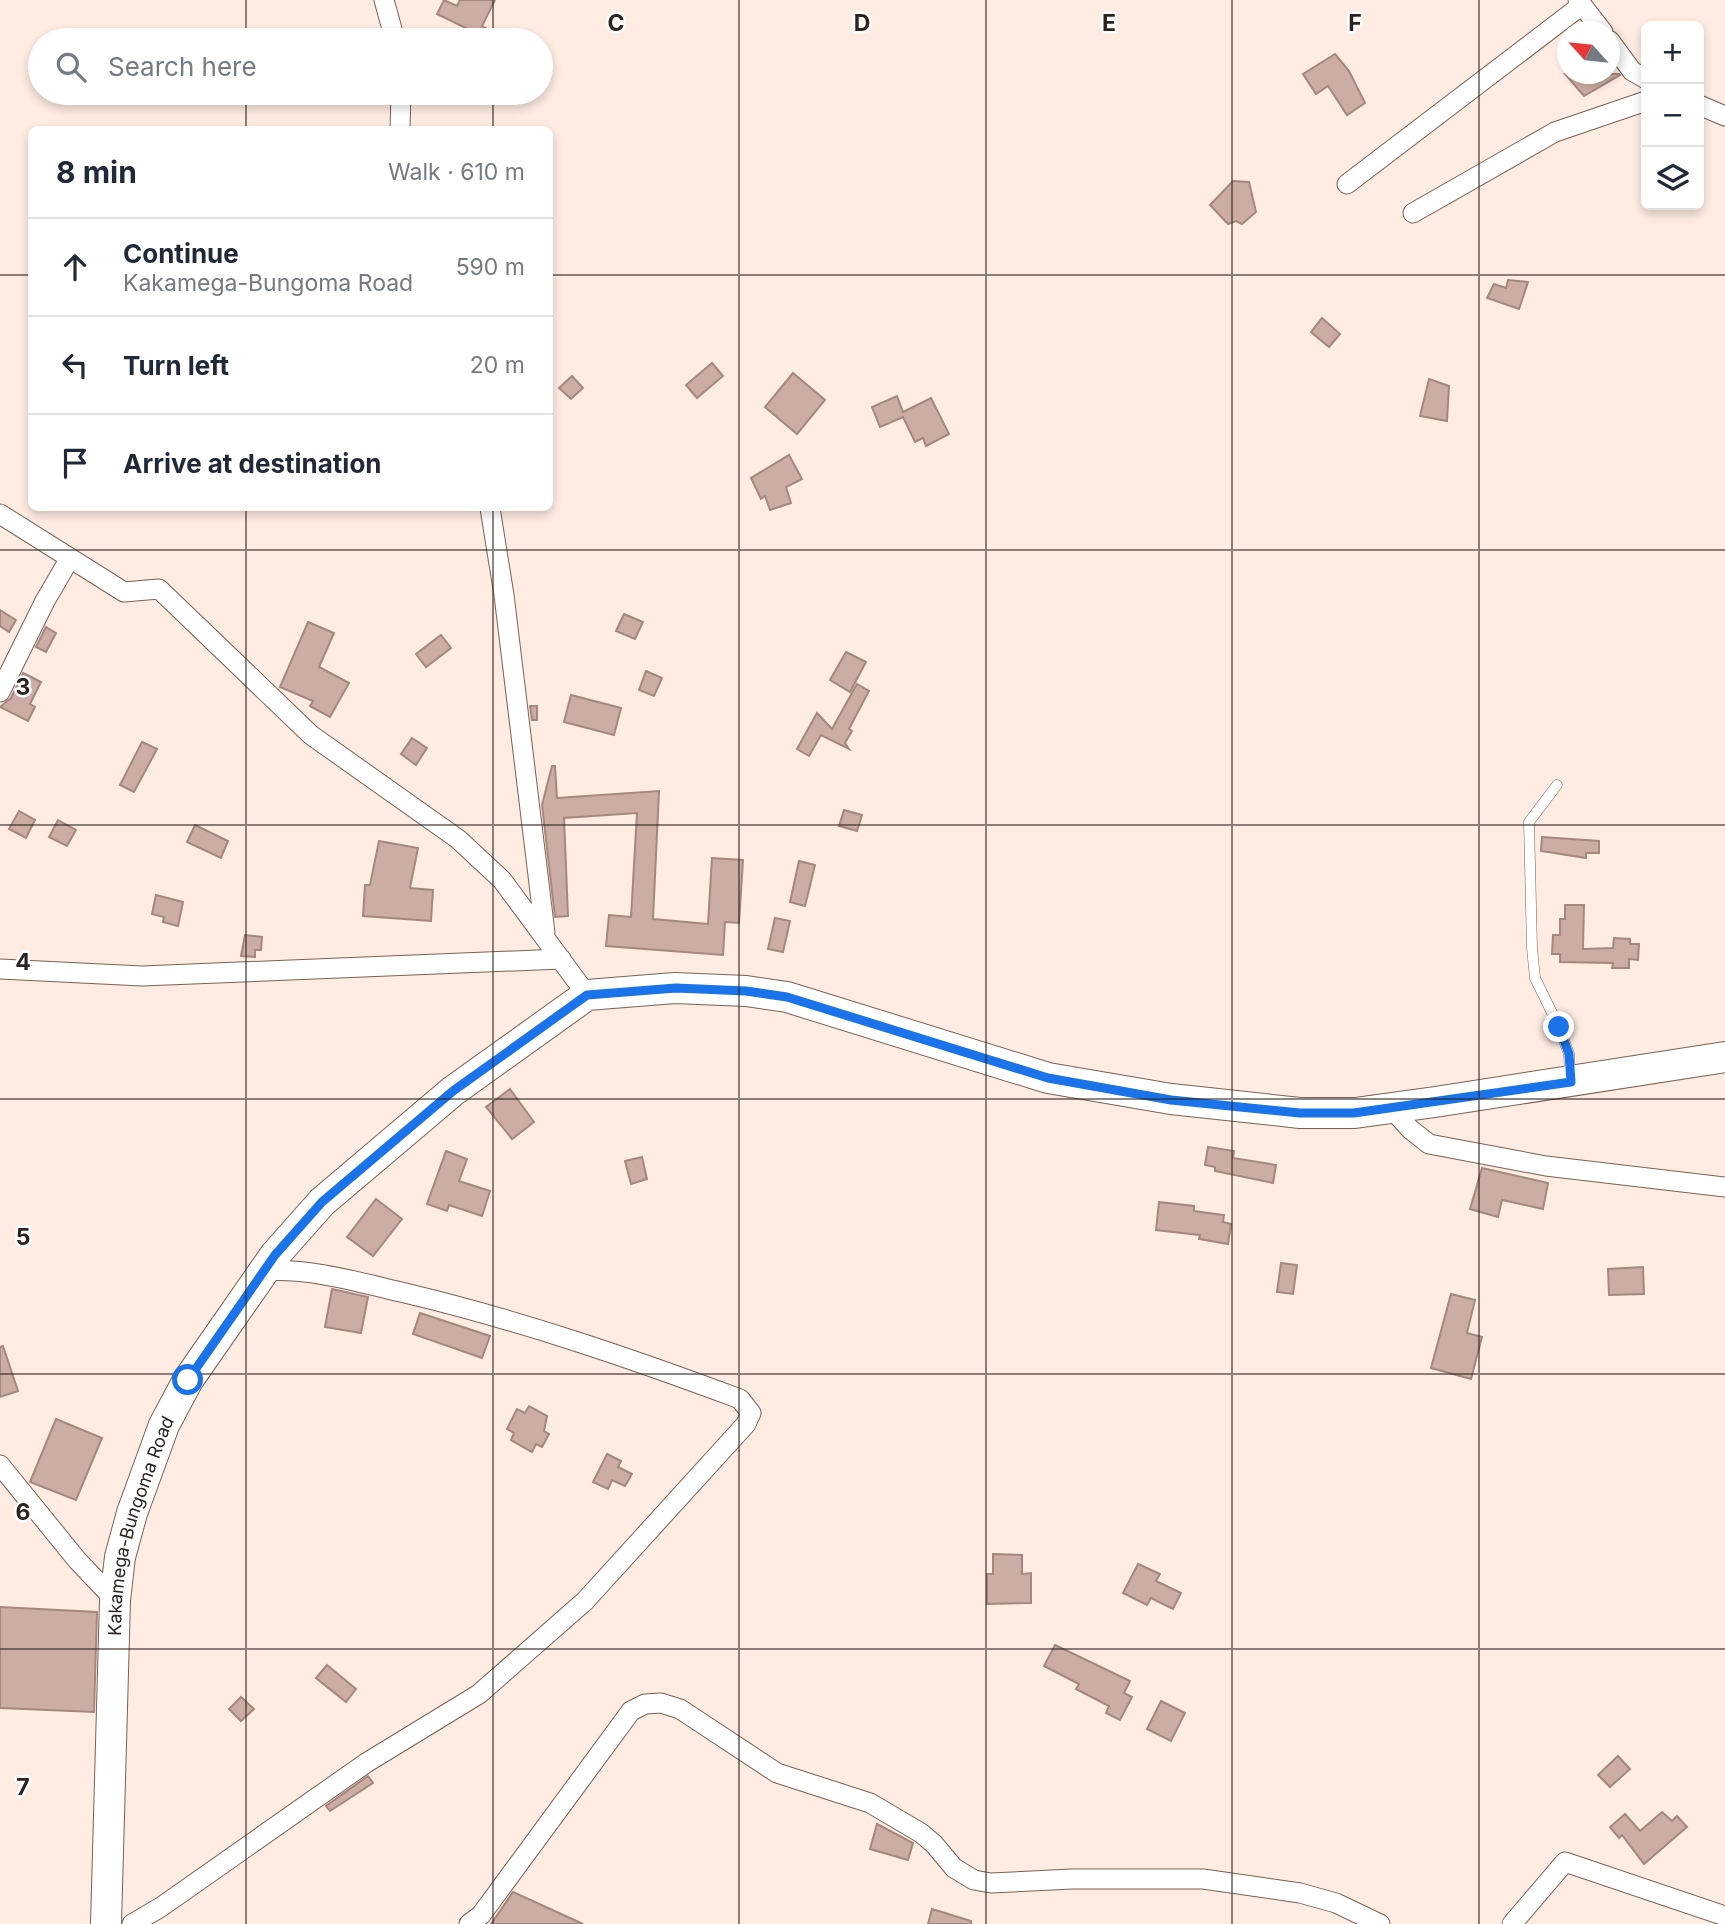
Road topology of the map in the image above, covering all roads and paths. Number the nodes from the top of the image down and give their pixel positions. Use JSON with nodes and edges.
{"nodes":[{"id":1,"x":384,"y":0,"type":"edge"},
{"id":2,"x":1580,"y":2,"type":"edge"},
{"id":3,"x":1595,"y":21,"type":"edge"},
{"id":4,"x":392,"y":28,"type":"edge"},
{"id":5,"x":1620,"y":55,"type":"edge"},
{"id":6,"x":1641,"y":76,"type":"edge"},
{"id":7,"x":1641,"y":103,"type":"edge"},
{"id":8,"x":401,"y":105,"type":"edge"},
{"id":9,"x":1704,"y":107,"type":"edge"},
{"id":10,"x":1725,"y":116,"type":"edge"},
{"id":11,"x":400,"y":126,"type":"edge"},
{"id":12,"x":1347,"y":184,"type":"dead end"},
{"id":13,"x":1413,"y":213,"type":"dead end"},
{"id":14,"x":490,"y":511,"type":"edge"},
{"id":15,"x":0,"y":514,"type":"edge"},
{"id":16,"x":70,"y":558,"type":"junction"},
{"id":17,"x":0,"y":692,"type":"edge"},
{"id":18,"x":1557,"y":785,"type":"dead end"},
{"id":19,"x":545,"y":934,"type":"junction"},
{"id":20,"x":561,"y":959,"type":"junction"},
{"id":21,"x":0,"y":970,"type":"edge"},
{"id":22,"x":587,"y":995,"type":"junction"},
{"id":23,"x":1725,"y":1057,"type":"edge"},
{"id":24,"x":1571,"y":1082,"type":"junction"},
{"id":25,"x":1391,"y":1108,"type":"junction"},
{"id":26,"x":1725,"y":1187,"type":"edge"},
{"id":27,"x":264,"y":1271,"type":"junction"},
{"id":28,"x":0,"y":1465,"type":"edge"},
{"id":29,"x":115,"y":1600,"type":"junction"},
{"id":30,"x":1725,"y":1916,"type":"edge"},
{"id":31,"x":106,"y":1924,"type":"edge"},
{"id":32,"x":132,"y":1924,"type":"edge"},
{"id":33,"x":469,"y":1924,"type":"edge"},
{"id":34,"x":1380,"y":1924,"type":"edge"},
{"id":35,"x":1512,"y":1924,"type":"edge"}],
"edges":[{"from":1,"to":4,"type":"street"},
{"from":2,"to":3,"type":"street"},
{"from":2,"to":12,"type":"street"},
{"from":5,"to":6,"type":"street"},
{"from":7,"to":13,"type":"street"},
{"from":8,"to":11,"type":"street"},
{"from":9,"to":10,"type":"street"},
{"from":14,"to":19,"type":"street"},
{"from":15,"to":16,"type":"street"},
{"from":16,"to":17,"type":"street"},
{"from":16,"to":19,"type":"street"},
{"from":18,"to":24,"type":"lane"},
{"from":19,"to":20,"type":"street"},
{"from":20,"to":21,"type":"street"},
{"from":20,"to":22,"type":"street"},
{"from":22,"to":25,"type":"main road"},
{"from":22,"to":27,"type":"main road","name":"Kakamega-Bungoma Road"},
{"from":23,"to":24,"type":"main road"},
{"from":24,"to":25,"type":"main road"},
{"from":25,"to":26,"type":"street"},
{"from":27,"to":29,"type":"main road","name":"Kakamega-Bungoma Road"},
{"from":27,"to":32,"type":"street"},
{"from":28,"to":29,"type":"street"},
{"from":29,"to":31,"type":"main road","name":"Kakamega-Bungoma Road"},
{"from":30,"to":35,"type":"street"},
{"from":33,"to":34,"type":"street"}]}
